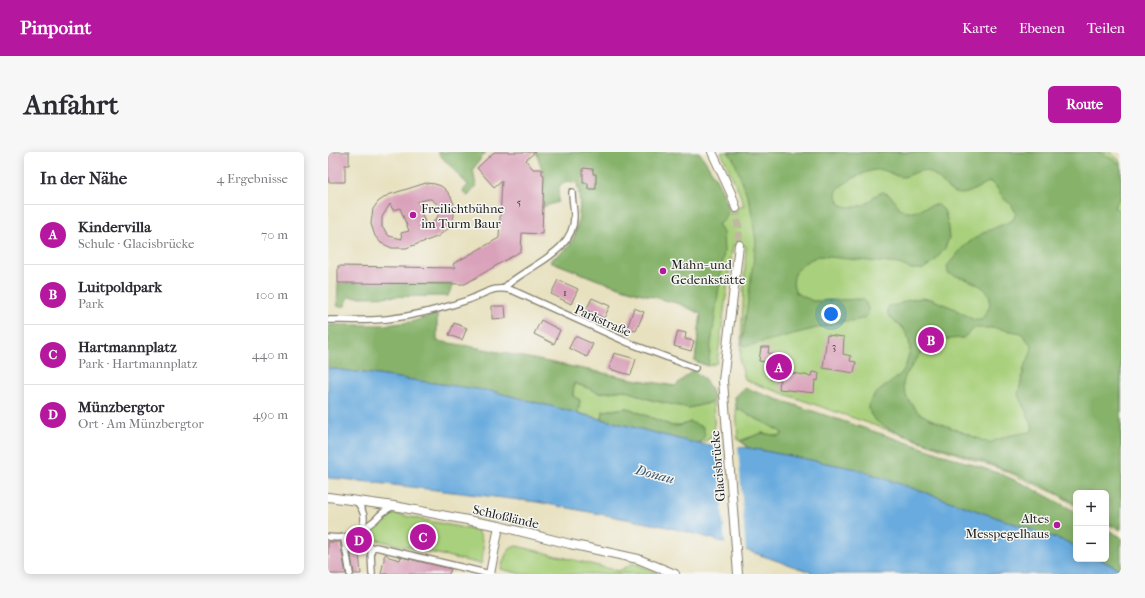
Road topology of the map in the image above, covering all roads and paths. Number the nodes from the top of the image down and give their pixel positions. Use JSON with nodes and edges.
{"nodes":[{"id":1,"x":707,"y":152,"type":"edge"},
{"id":2,"x":712,"y":152,"type":"edge"},
{"id":3,"x":721,"y":171,"type":"junction"},
{"id":4,"x":572,"y":192,"type":"dead end"},
{"id":5,"x":736,"y":208,"type":"tunnel mouth"},
{"id":6,"x":739,"y":246,"type":"tunnel mouth"},
{"id":7,"x":504,"y":288,"type":"junction"},
{"id":8,"x":328,"y":320,"type":"edge"},
{"id":9,"x":695,"y":368,"type":"dead end"},
{"id":10,"x":328,"y":497,"type":"edge"},
{"id":11,"x":356,"y":501,"type":"junction"},
{"id":12,"x":394,"y":506,"type":"junction"},
{"id":13,"x":499,"y":526,"type":"junction"},
{"id":14,"x":362,"y":530,"type":"junction"},
{"id":15,"x":328,"y":537,"type":"edge"},
{"id":16,"x":344,"y":538,"type":"junction"},
{"id":17,"x":350,"y":574,"type":"edge"},
{"id":18,"x":372,"y":574,"type":"edge"},
{"id":19,"x":490,"y":574,"type":"edge"},
{"id":20,"x":675,"y":574,"type":"edge"},
{"id":21,"x":738,"y":574,"type":"edge"}],
"edges":[{"from":1,"to":3,"type":"main road"},
{"from":2,"to":3,"type":"main road"},
{"from":3,"to":5,"type":"main road"},
{"from":4,"to":7,"type":"street"},
{"from":6,"to":21,"type":"main road","name":"Glacisbrücke"},
{"from":7,"to":8,"type":"street"},
{"from":7,"to":9,"type":"street","name":"Parkstraße"},
{"from":10,"to":11,"type":"main road","name":"Schloßlände"},
{"from":11,"to":12,"type":"main road","name":"Schloßlände"},
{"from":11,"to":14,"type":"street"},
{"from":12,"to":13,"type":"main road","name":"Schloßlände"},
{"from":12,"to":14,"type":"street"},
{"from":13,"to":19,"type":"main road"},
{"from":13,"to":20,"type":"main road","name":"Schloßlände"},
{"from":14,"to":16,"type":"street"},
{"from":15,"to":16,"type":"street"},
{"from":16,"to":17,"type":"street"},
{"from":18,"to":19,"type":"street"}]}
